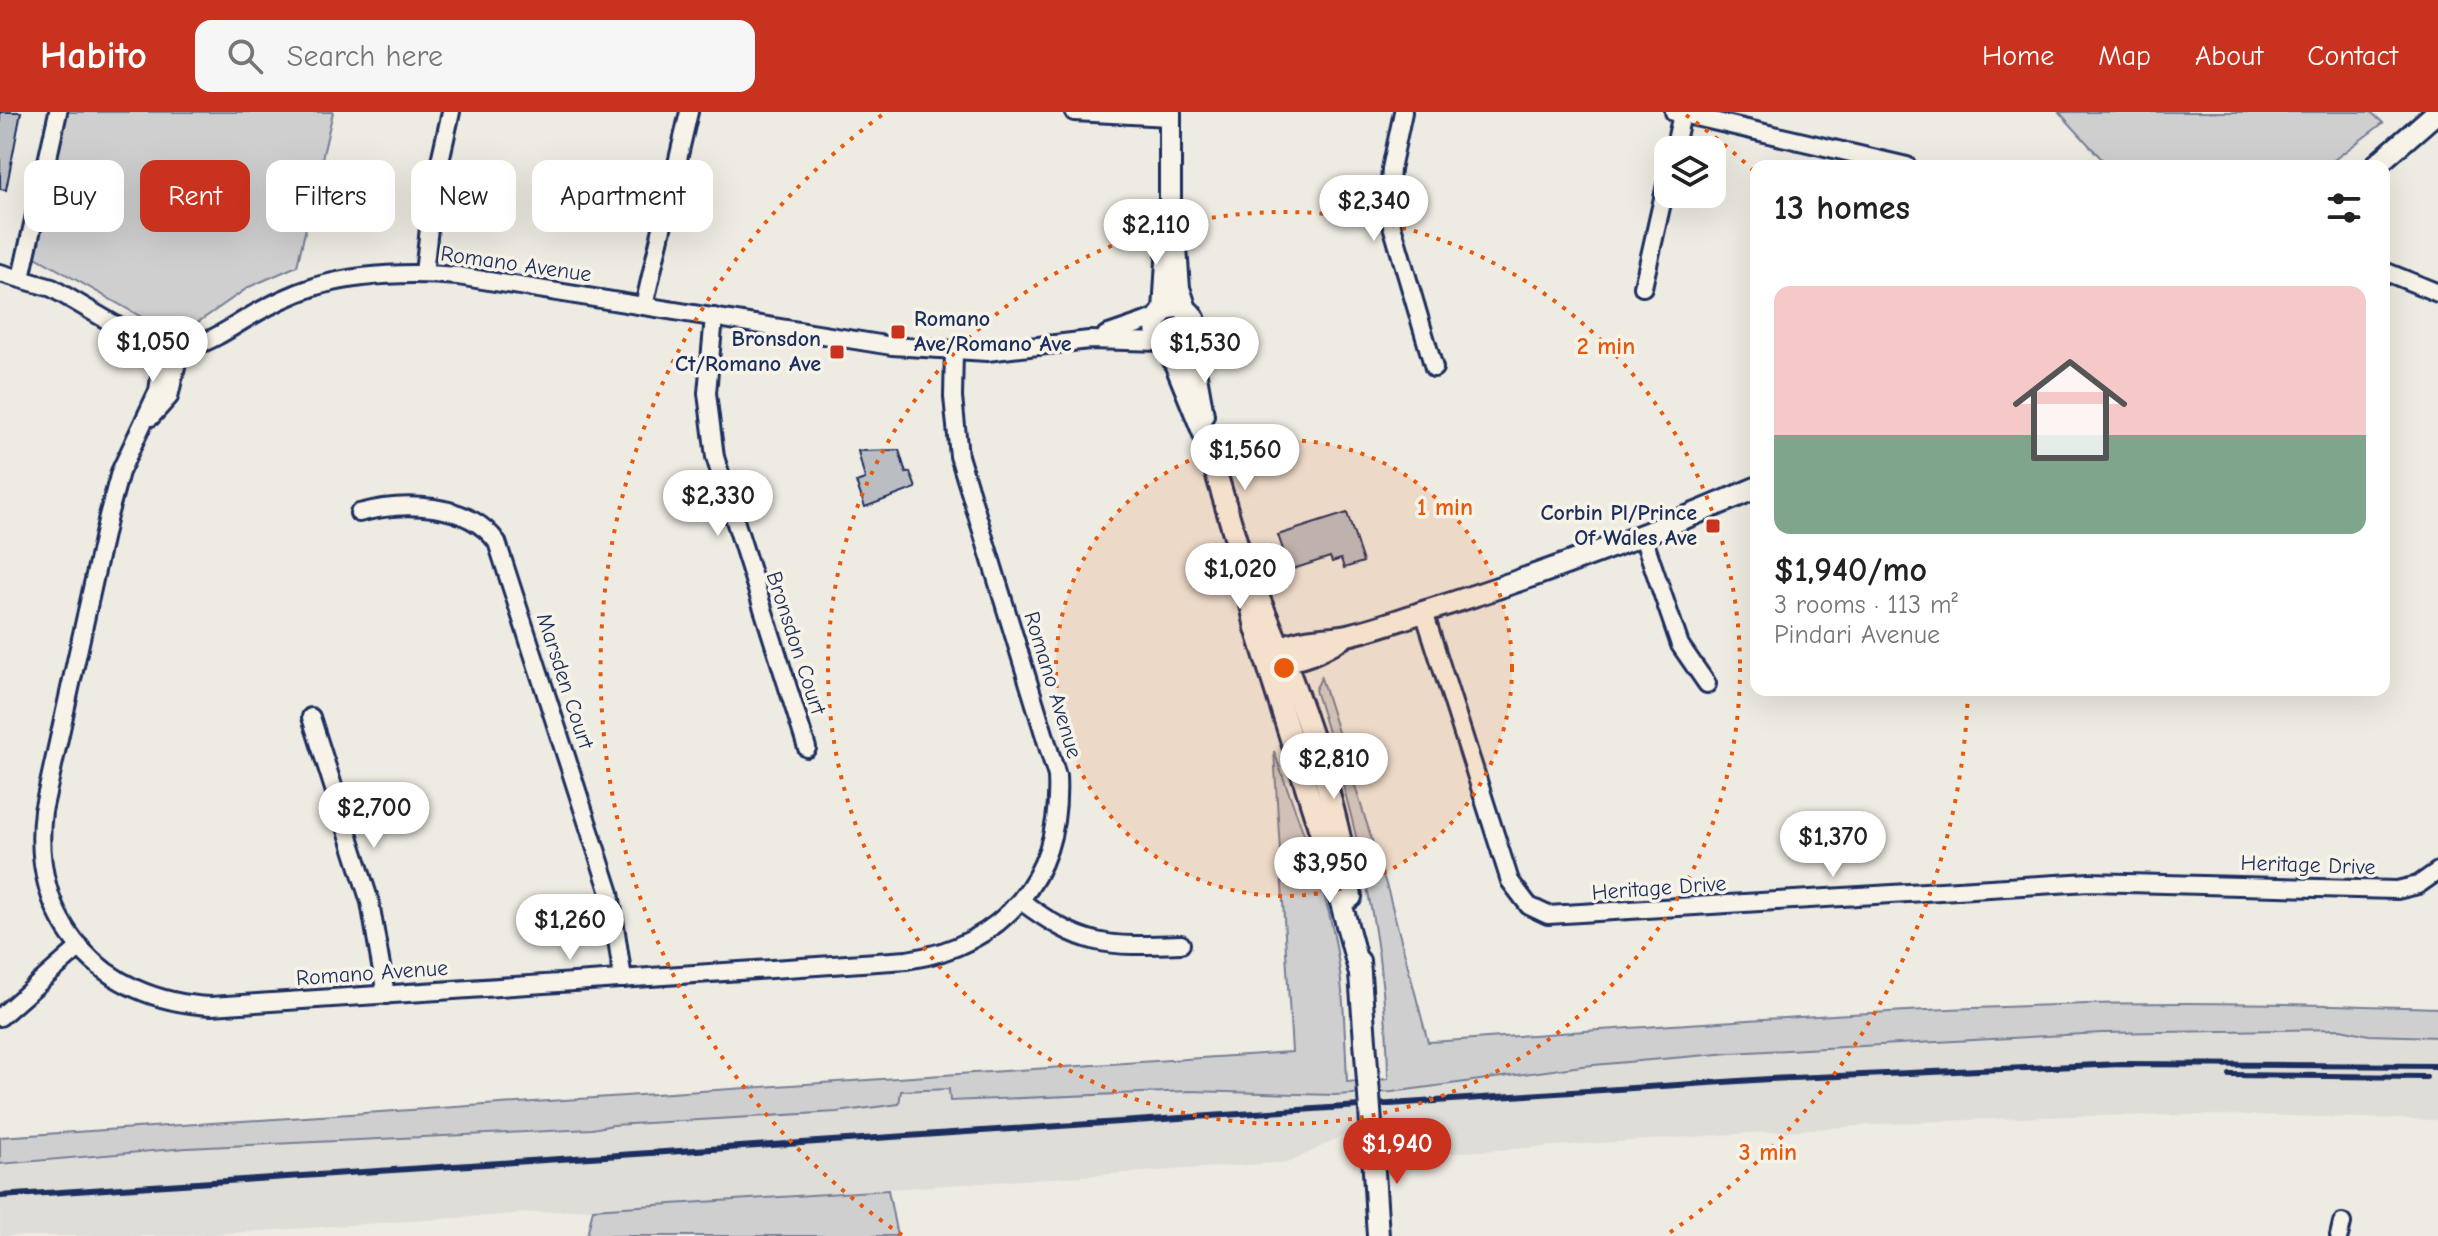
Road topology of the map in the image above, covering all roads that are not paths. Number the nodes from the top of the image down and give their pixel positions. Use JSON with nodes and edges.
{"nodes":[{"id":1,"x":58,"y":112,"type":"edge"},
{"id":2,"x":451,"y":112,"type":"edge"},
{"id":3,"x":689,"y":112,"type":"edge"},
{"id":4,"x":1074,"y":112,"type":"edge"},
{"id":5,"x":1403,"y":112,"type":"edge"},
{"id":6,"x":2437,"y":112,"type":"edge"},
{"id":7,"x":1678,"y":113,"type":"edge"},
{"id":8,"x":1170,"y":114,"type":"edge"},
{"id":9,"x":1676,"y":136,"type":"edge"},
{"id":10,"x":1881,"y":160,"type":"edge"},
{"id":11,"x":2382,"y":160,"type":"edge"},
{"id":12,"x":1661,"y":208,"type":"edge"},
{"id":13,"x":1170,"y":211,"type":"junction"},
{"id":14,"x":0,"y":273,"type":"edge"},
{"id":15,"x":424,"y":273,"type":"junction"},
{"id":16,"x":2390,"y":273,"type":"edge"},
{"id":17,"x":21,"y":278,"type":"junction"},
{"id":18,"x":1643,"y":287,"type":"dead end"},
{"id":19,"x":2438,"y":293,"type":"edge"},
{"id":20,"x":644,"y":306,"type":"junction"},
{"id":21,"x":1186,"y":309,"type":"junction"},
{"id":22,"x":1161,"y":314,"type":"junction"},
{"id":23,"x":714,"y":317,"type":"junction"},
{"id":24,"x":1089,"y":340,"type":"junction"},
{"id":25,"x":1190,"y":342,"type":"junction"},
{"id":26,"x":1165,"y":344,"type":"junction"},
{"id":27,"x":172,"y":349,"type":"junction"},
{"id":28,"x":954,"y":351,"type":"junction"},
{"id":29,"x":1434,"y":368,"type":"dead end"},
{"id":30,"x":1206,"y":439,"type":"junction"},
{"id":31,"x":1750,"y":491,"type":"edge"},
{"id":32,"x":359,"y":513,"type":"dead end"},
{"id":33,"x":1643,"y":537,"type":"junction"},
{"id":34,"x":1424,"y":612,"type":"junction"},
{"id":35,"x":1277,"y":656,"type":"junction"},
{"id":36,"x":1707,"y":684,"type":"dead end"},
{"id":37,"x":311,"y":717,"type":"dead end"},
{"id":38,"x":807,"y":748,"type":"dead end"},
{"id":39,"x":2438,"y":871,"type":"edge"},
{"id":40,"x":1021,"y":901,"type":"junction"},
{"id":41,"x":1181,"y":944,"type":"dead end"},
{"id":42,"x":80,"y":947,"type":"junction"},
{"id":43,"x":623,"y":979,"type":"junction"},
{"id":44,"x":386,"y":995,"type":"junction"},
{"id":45,"x":0,"y":1017,"type":"edge"},
{"id":46,"x":1378,"y":1236,"type":"edge"}],
"edges":[{"from":1,"to":17,"type":"street"},
{"from":2,"to":15,"type":"street"},
{"from":3,"to":20,"type":"street"},
{"from":4,"to":8,"type":"street"},
{"from":5,"to":29,"type":"street"},
{"from":6,"to":11,"type":"street"},
{"from":7,"to":9,"type":"street"},
{"from":7,"to":10,"type":"street"},
{"from":8,"to":13,"type":"street"},
{"from":12,"to":18,"type":"street"},
{"from":13,"to":21,"type":"street"},
{"from":13,"to":22,"type":"street"},
{"from":14,"to":17,"type":"street"},
{"from":15,"to":20,"type":"street","name":"Romano Avenue"},
{"from":15,"to":27,"type":"street","name":"Romano Avenue"},
{"from":16,"to":19,"type":"street"},
{"from":17,"to":27,"type":"street"},
{"from":20,"to":23,"type":"street","name":"Romano Avenue"},
{"from":21,"to":22,"type":"street"},
{"from":21,"to":25,"type":"street"},
{"from":22,"to":24,"type":"street","name":"Romano Avenue"},
{"from":22,"to":26,"type":"street"},
{"from":23,"to":28,"type":"street","name":"Romano Avenue"},
{"from":23,"to":38,"type":"street","name":"Bronsdon Court"},
{"from":24,"to":26,"type":"street","name":"Romano Avenue"},
{"from":24,"to":28,"type":"street","name":"Romano Avenue"},
{"from":25,"to":26,"type":"street"},
{"from":25,"to":30,"type":"street"},
{"from":26,"to":30,"type":"street"},
{"from":27,"to":42,"type":"street","name":"Romano Avenue"},
{"from":28,"to":40,"type":"street","name":"Romano Avenue"},
{"from":30,"to":35,"type":"street"},
{"from":31,"to":33,"type":"street"},
{"from":32,"to":43,"type":"street","name":"Marsden Court"},
{"from":33,"to":34,"type":"street"},
{"from":33,"to":36,"type":"street"},
{"from":34,"to":35,"type":"street"},
{"from":34,"to":39,"type":"street","name":"Heritage Drive"},
{"from":35,"to":46,"type":"street","bridge":true},
{"from":37,"to":44,"type":"street"},
{"from":40,"to":41,"type":"street"},
{"from":40,"to":43,"type":"street","name":"Romano Avenue"},
{"from":42,"to":44,"type":"street","name":"Romano Avenue"},
{"from":42,"to":45,"type":"street"},
{"from":43,"to":44,"type":"street","name":"Romano Avenue"}]}
